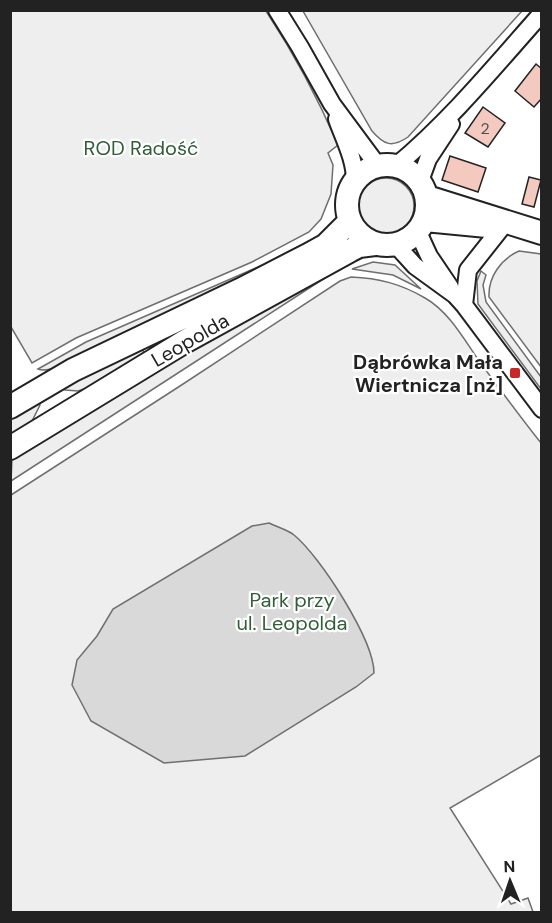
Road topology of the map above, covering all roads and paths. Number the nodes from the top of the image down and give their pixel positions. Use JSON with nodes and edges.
{"nodes":[{"id":1,"x":277,"y":10,"type":"edge"},
{"id":2,"x":542,"y":13,"type":"edge"},
{"id":3,"x":470,"y":95,"type":"junction"},
{"id":4,"x":332,"y":104,"type":"junction"},
{"id":5,"x":387,"y":166,"type":"junction"},
{"id":6,"x":355,"y":181,"type":"junction"},
{"id":7,"x":424,"y":189,"type":"junction"},
{"id":8,"x":350,"y":221,"type":"junction"},
{"id":9,"x":422,"y":226,"type":"junction"},
{"id":10,"x":523,"y":230,"type":"edge"},
{"id":11,"x":385,"y":244,"type":"junction"},
{"id":12,"x":460,"y":300,"type":"junction"},
{"id":13,"x":40,"y":389,"type":"junction"},
{"id":14,"x":10,"y":407,"type":"edge"},
{"id":15,"x":542,"y":409,"type":"edge"},
{"id":16,"x":58,"y":418,"type":"junction"},
{"id":17,"x":10,"y":448,"type":"edge"}],
"edges":[{"from":1,"to":4,"type":"street"},
{"from":2,"to":3,"type":"street"},
{"from":3,"to":5,"type":"street"},
{"from":3,"to":7,"type":"street"},
{"from":4,"to":5,"type":"street"},
{"from":4,"to":6,"type":"street"},
{"from":5,"to":6,"type":"street"},
{"from":5,"to":7,"type":"street"},
{"from":6,"to":8,"type":"street"},
{"from":7,"to":9,"type":"street"},
{"from":7,"to":10,"type":"street"},
{"from":8,"to":11,"type":"street"},
{"from":8,"to":13,"type":"street","name":"Leopolda"},
{"from":9,"to":10,"type":"street"},
{"from":9,"to":11,"type":"street"},
{"from":9,"to":12,"type":"street"},
{"from":10,"to":12,"type":"street"},
{"from":11,"to":12,"type":"street"},
{"from":11,"to":16,"type":"street","name":"Leopolda"},
{"from":12,"to":15,"type":"street"},
{"from":13,"to":14,"type":"street","name":"Leopolda"},
{"from":13,"to":16,"type":"street"},
{"from":16,"to":17,"type":"street","name":"Leopolda"}]}
